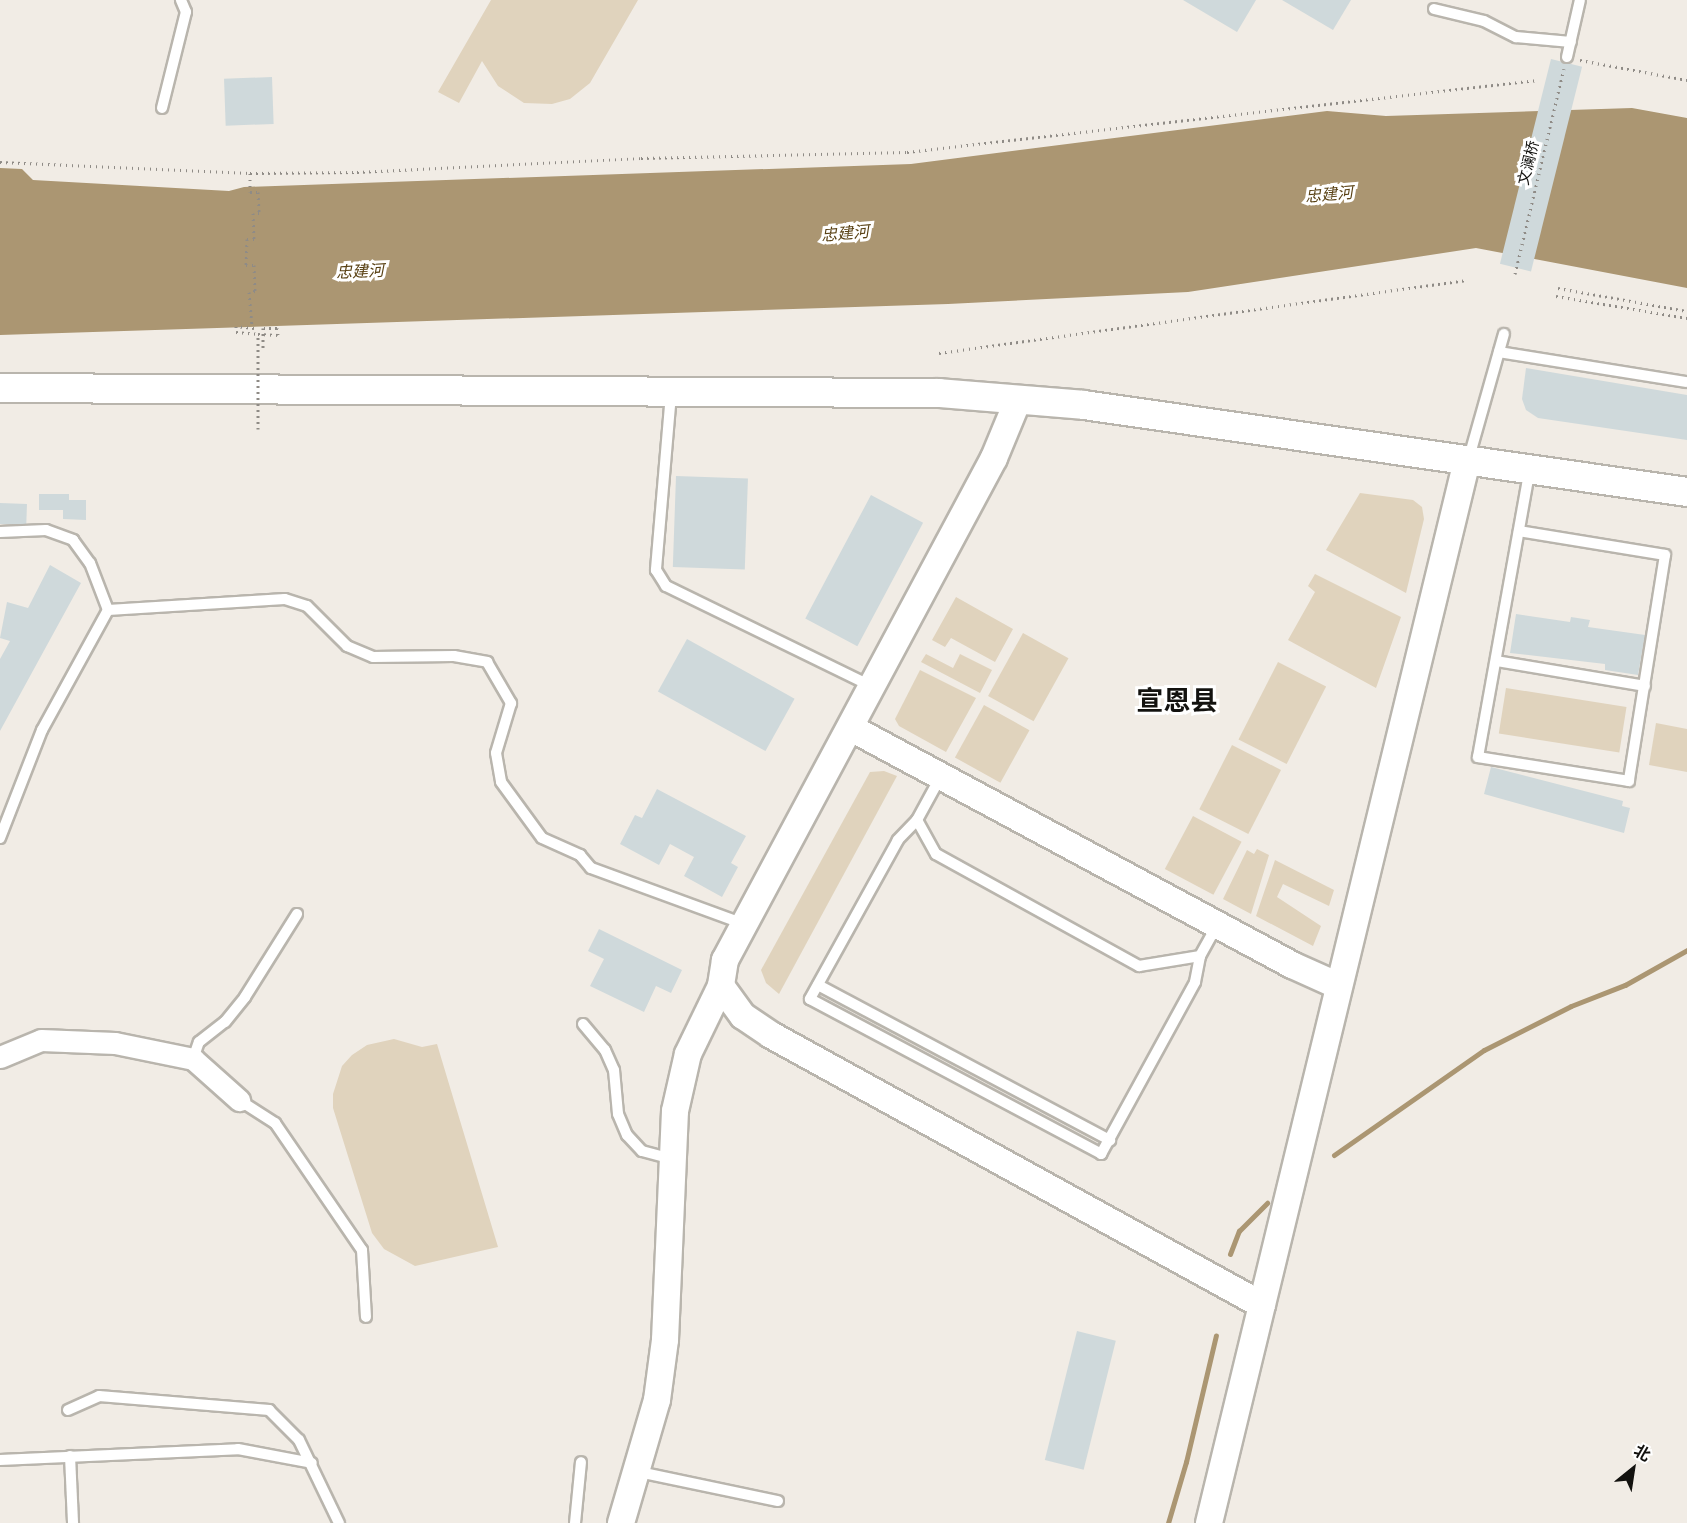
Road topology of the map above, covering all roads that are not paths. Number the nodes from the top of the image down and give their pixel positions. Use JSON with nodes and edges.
{"nodes":[{"id":1,"x":181,"y":0,"type":"edge"},
{"id":2,"x":1580,"y":0,"type":"edge"},
{"id":3,"x":1434,"y":9,"type":"dead end"},
{"id":4,"x":1570,"y":42,"type":"junction"},
{"id":5,"x":1567,"y":57,"type":"road end"},
{"id":6,"x":162,"y":108,"type":"dead end"},
{"id":7,"x":1504,"y":334,"type":"dead end"},
{"id":8,"x":1499,"y":352,"type":"junction"},
{"id":9,"x":1687,"y":382,"type":"edge"},
{"id":10,"x":0,"y":388,"type":"edge"},
{"id":11,"x":671,"y":392,"type":"junction"},
{"id":12,"x":1018,"y":400,"type":"junction"},
{"id":13,"x":1467,"y":461,"type":"junction"},
{"id":14,"x":1530,"y":469,"type":"junction"},
{"id":15,"x":1687,"y":492,"type":"edge"},
{"id":16,"x":1519,"y":531,"type":"junction"},
{"id":17,"x":0,"y":532,"type":"edge"},
{"id":18,"x":108,"y":610,"type":"junction"},
{"id":19,"x":1496,"y":661,"type":"junction"},
{"id":20,"x":1645,"y":686,"type":"junction"},
{"id":21,"x":873,"y":687,"type":"junction"},
{"id":22,"x":851,"y":728,"type":"junction"},
{"id":23,"x":941,"y":776,"type":"junction"},
{"id":24,"x":917,"y":820,"type":"junction"},
{"id":25,"x":0,"y":838,"type":"edge"},
{"id":26,"x":297,"y":914,"type":"dead end"},
{"id":27,"x":745,"y":924,"type":"junction"},
{"id":28,"x":1217,"y":925,"type":"junction"},
{"id":29,"x":1200,"y":956,"type":"junction"},
{"id":30,"x":818,"y":985,"type":"junction"},
{"id":31,"x":721,"y":986,"type":"junction"},
{"id":32,"x":1339,"y":986,"type":"junction"},
{"id":33,"x":583,"y":1024,"type":"dead end"},
{"id":34,"x":0,"y":1057,"type":"edge"},
{"id":35,"x":193,"y":1059,"type":"junction"},
{"id":36,"x":239,"y":1100,"type":"joint"},
{"id":37,"x":1110,"y":1140,"type":"junction"},
{"id":38,"x":671,"y":1159,"type":"junction"},
{"id":39,"x":1262,"y":1305,"type":"junction"},
{"id":40,"x":366,"y":1317,"type":"dead end"},
{"id":41,"x":68,"y":1410,"type":"dead end"},
{"id":42,"x":70,"y":1456,"type":"junction"},
{"id":43,"x":0,"y":1460,"type":"edge"},
{"id":44,"x":581,"y":1462,"type":"dead end"},
{"id":45,"x":312,"y":1463,"type":"junction"},
{"id":46,"x":639,"y":1472,"type":"junction"},
{"id":47,"x":778,"y":1501,"type":"dead end"},
{"id":48,"x":73,"y":1523,"type":"edge"},
{"id":49,"x":339,"y":1523,"type":"edge"},
{"id":50,"x":575,"y":1523,"type":"edge"},
{"id":51,"x":621,"y":1523,"type":"edge"},
{"id":52,"x":1209,"y":1523,"type":"edge"}],
"edges":[{"from":1,"to":6,"type":"lane"},
{"from":2,"to":4,"type":"lane"},
{"from":3,"to":4,"type":"lane"},
{"from":4,"to":5,"type":"lane"},
{"from":7,"to":8,"type":"lane"},
{"from":8,"to":9,"type":"lane"},
{"from":8,"to":13,"type":"lane"},
{"from":10,"to":11,"type":"main road"},
{"from":11,"to":12,"type":"main road"},
{"from":11,"to":21,"type":"lane"},
{"from":12,"to":13,"type":"main road"},
{"from":12,"to":21,"type":"street"},
{"from":13,"to":14,"type":"main road"},
{"from":13,"to":32,"type":"street"},
{"from":14,"to":15,"type":"main road"},
{"from":14,"to":16,"type":"lane"},
{"from":16,"to":19,"type":"lane"},
{"from":16,"to":20,"type":"lane"},
{"from":17,"to":18,"type":"lane"},
{"from":18,"to":25,"type":"lane"},
{"from":18,"to":27,"type":"lane"},
{"from":19,"to":20,"type":"lane"},
{"from":19,"to":20,"type":"lane"},
{"from":21,"to":22,"type":"street"},
{"from":22,"to":23,"type":"street"},
{"from":22,"to":27,"type":"street"},
{"from":23,"to":24,"type":"lane"},
{"from":23,"to":28,"type":"street"},
{"from":24,"to":29,"type":"lane"},
{"from":24,"to":30,"type":"lane"},
{"from":26,"to":35,"type":"lane"},
{"from":27,"to":31,"type":"street"},
{"from":28,"to":29,"type":"lane"},
{"from":28,"to":32,"type":"street"},
{"from":29,"to":37,"type":"lane"},
{"from":30,"to":37,"type":"lane"},
{"from":30,"to":37,"type":"lane"},
{"from":31,"to":38,"type":"street"},
{"from":31,"to":39,"type":"street"},
{"from":32,"to":39,"type":"street"},
{"from":33,"to":38,"type":"lane"},
{"from":34,"to":35,"type":"street"},
{"from":35,"to":36,"type":"street"},
{"from":36,"to":40,"type":"lane"},
{"from":38,"to":46,"type":"street"},
{"from":39,"to":52,"type":"street"},
{"from":41,"to":45,"type":"lane"},
{"from":42,"to":43,"type":"lane"},
{"from":42,"to":45,"type":"lane"},
{"from":42,"to":48,"type":"lane"},
{"from":44,"to":50,"type":"lane"},
{"from":45,"to":49,"type":"lane"},
{"from":46,"to":47,"type":"lane"},
{"from":46,"to":51,"type":"street"}]}
